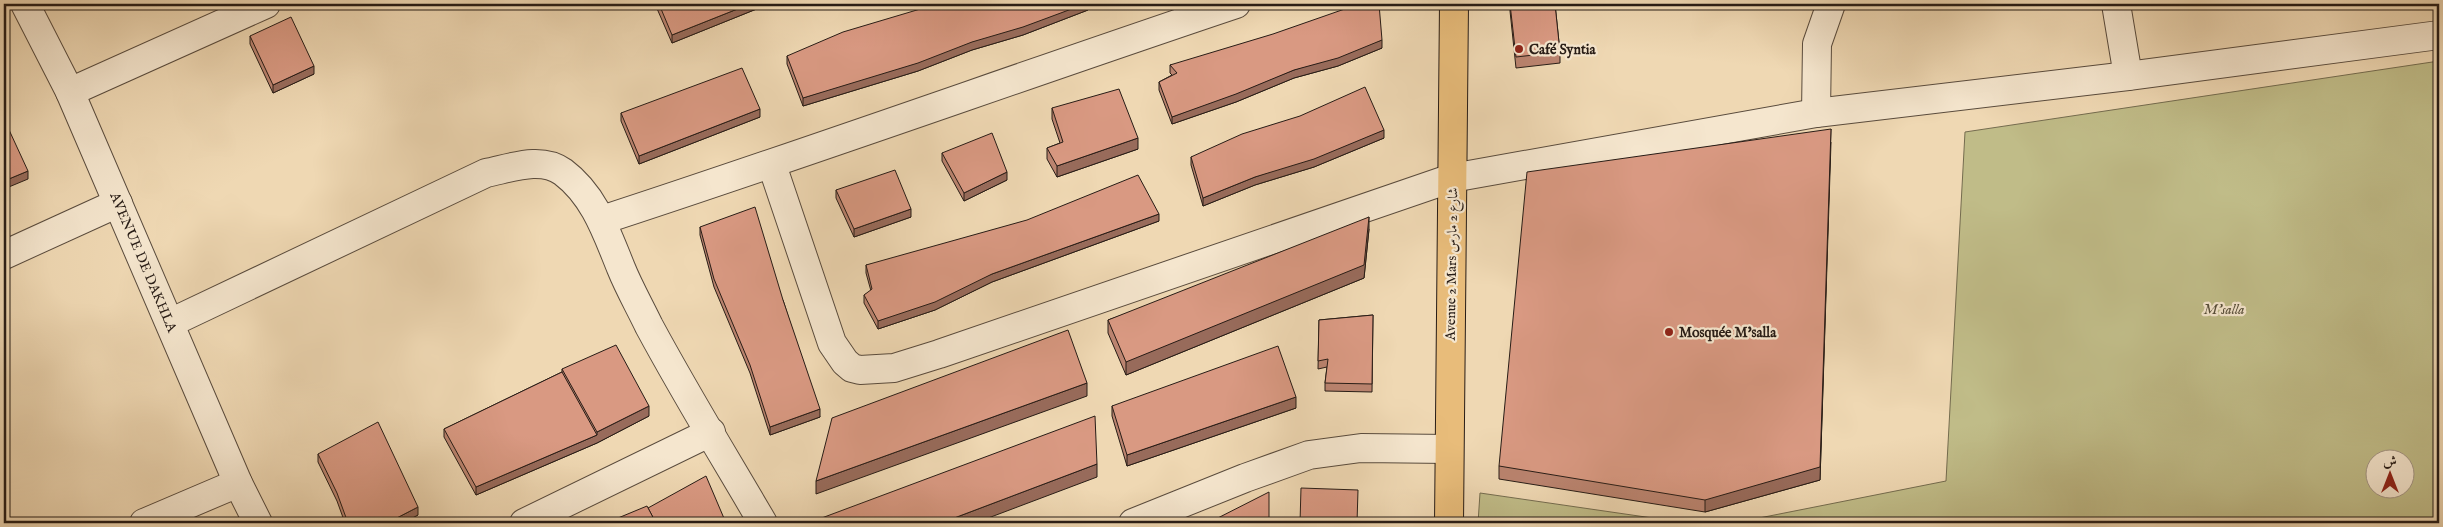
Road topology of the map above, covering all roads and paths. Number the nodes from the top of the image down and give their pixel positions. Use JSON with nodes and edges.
{"nodes":[{"id":1,"x":25,"y":4,"type":"edge"},
{"id":2,"x":266,"y":4,"type":"edge"},
{"id":3,"x":1236,"y":4,"type":"edge"},
{"id":4,"x":1454,"y":4,"type":"edge"},
{"id":5,"x":2116,"y":4,"type":"edge"},
{"id":6,"x":1828,"y":11,"type":"edge"},
{"id":7,"x":2439,"y":35,"type":"edge"},
{"id":8,"x":2128,"y":76,"type":"junction"},
{"id":9,"x":70,"y":92,"type":"junction"},
{"id":10,"x":1816,"y":113,"type":"junction"},
{"id":11,"x":772,"y":165,"type":"junction"},
{"id":12,"x":1452,"y":178,"type":"junction"},
{"id":13,"x":118,"y":203,"type":"junction"},
{"id":14,"x":602,"y":220,"type":"junction"},
{"id":15,"x":4,"y":255,"type":"edge"},
{"id":16,"x":170,"y":323,"type":"junction"},
{"id":17,"x":711,"y":432,"type":"junction"},
{"id":18,"x":1449,"y":449,"type":"junction"},
{"id":19,"x":238,"y":483,"type":"junction"},
{"id":20,"x":1165,"y":517,"type":"edge"},
{"id":21,"x":144,"y":523,"type":"edge"},
{"id":22,"x":258,"y":523,"type":"edge"},
{"id":23,"x":524,"y":523,"type":"edge"},
{"id":24,"x":763,"y":523,"type":"edge"},
{"id":25,"x":1133,"y":523,"type":"edge"},
{"id":26,"x":1449,"y":523,"type":"edge"}],
"edges":[{"from":1,"to":9,"type":"street","name":"AVENUE DE DAKHLA"},
{"from":2,"to":9,"type":"street"},
{"from":3,"to":11,"type":"street"},
{"from":4,"to":12,"type":"main road","name":"Avenue 2 Mars شارع 2 مارس"},
{"from":5,"to":8,"type":"street"},
{"from":6,"to":10,"type":"street"},
{"from":7,"to":8,"type":"street"},
{"from":8,"to":10,"type":"street"},
{"from":9,"to":13,"type":"street","name":"AVENUE DE DAKHLA"},
{"from":10,"to":12,"type":"street"},
{"from":11,"to":12,"type":"street"},
{"from":11,"to":14,"type":"street"},
{"from":12,"to":18,"type":"main road","name":"Avenue 2 Mars شارع 2 مارس"},
{"from":13,"to":15,"type":"street"},
{"from":13,"to":16,"type":"street","name":"AVENUE DE DAKHLA"},
{"from":14,"to":16,"type":"street"},
{"from":14,"to":17,"type":"street"},
{"from":16,"to":19,"type":"street","name":"AVENUE DE DAKHLA"},
{"from":17,"to":23,"type":"street"},
{"from":17,"to":24,"type":"street"},
{"from":18,"to":20,"type":"street"},
{"from":18,"to":26,"type":"main road","name":"Avenue 2 Mars شارع 2 مارس"},
{"from":19,"to":21,"type":"street"},
{"from":19,"to":22,"type":"street","name":"AVENUE DE DAKHLA"},
{"from":20,"to":25,"type":"street"}]}
